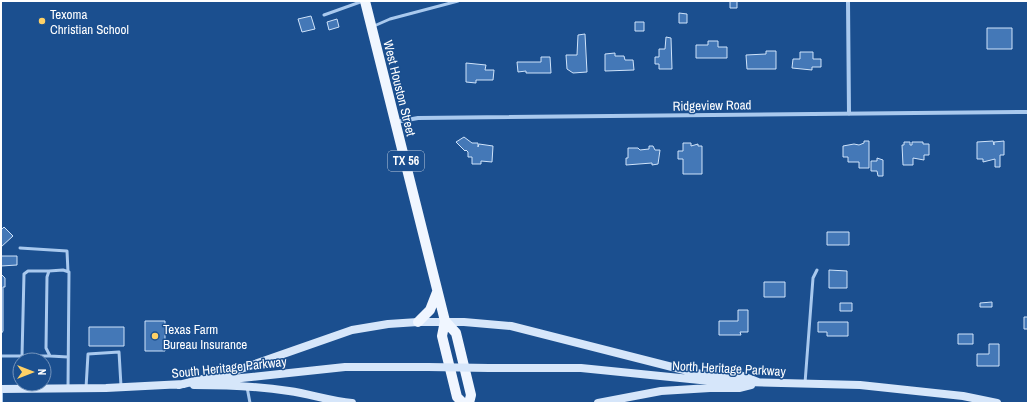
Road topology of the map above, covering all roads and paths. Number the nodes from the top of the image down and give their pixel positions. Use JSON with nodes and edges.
{"nodes":[{"id":1,"x":364,"y":1,"type":"edge"},
{"id":2,"x":458,"y":1,"type":"edge"},
{"id":3,"x":848,"y":1,"type":"edge"},
{"id":4,"x":324,"y":15,"type":"dead end"},
{"id":5,"x":372,"y":27,"type":"junction"},
{"id":6,"x":1028,"y":112,"type":"edge"},
{"id":7,"x":849,"y":114,"type":"junction"},
{"id":8,"x":396,"y":122,"type":"junction"},
{"id":9,"x":20,"y":248,"type":"dead end"},
{"id":10,"x":817,"y":270,"type":"dead end"},
{"id":11,"x":49,"y":271,"type":"junction"},
{"id":12,"x":68,"y":272,"type":"junction"},
{"id":13,"x":437,"y":292,"type":"junction"},
{"id":14,"x":445,"y":321,"type":"junction"},
{"id":15,"x":418,"y":322,"type":"junction"},
{"id":16,"x":22,"y":352,"type":"edge"},
{"id":17,"x":48,"y":352,"type":"edge"},
{"id":18,"x":1,"y":356,"type":"edge"},
{"id":19,"x":12,"y":356,"type":"edge"},
{"id":20,"x":52,"y":356,"type":"edge"},
{"id":21,"x":68,"y":356,"type":"junction"},
{"id":22,"x":459,"y":368,"type":"joint"},
{"id":23,"x":245,"y":377,"type":"junction"},
{"id":24,"x":758,"y":382,"type":"junction"},
{"id":25,"x":804,"y":383,"type":"junction"},
{"id":26,"x":179,"y":385,"type":"junction"},
{"id":27,"x":247,"y":386,"type":"junction"},
{"id":28,"x":68,"y":388,"type":"junction"},
{"id":29,"x":86,"y":388,"type":"junction"},
{"id":30,"x":121,"y":388,"type":"junction"},
{"id":31,"x":1,"y":389,"type":"edge"},
{"id":32,"x":2,"y":403,"type":"edge"},
{"id":33,"x":250,"y":403,"type":"edge"},
{"id":34,"x":352,"y":403,"type":"edge"},
{"id":35,"x":463,"y":403,"type":"edge"},
{"id":36,"x":469,"y":403,"type":"edge"},
{"id":37,"x":598,"y":403,"type":"edge"},
{"id":38,"x":997,"y":403,"type":"edge"}],
"edges":[{"from":1,"to":4,"type":"lane"},
{"from":1,"to":5,"type":"main road","name":"West Houston Street","number":"TX 56"},
{"from":2,"to":5,"type":"lane"},
{"from":3,"to":7,"type":"street"},
{"from":5,"to":8,"type":"main road","name":"West Houston Street","number":"TX 56"},
{"from":6,"to":7,"type":"street","name":"Ridgeview Road"},
{"from":7,"to":8,"type":"street","name":"Ridgeview Road"},
{"from":8,"to":13,"type":"main road","name":"West Houston Street","number":"TX 56"},
{"from":9,"to":12,"type":"lane"},
{"from":10,"to":25,"type":"lane"},
{"from":11,"to":12,"type":"lane"},
{"from":11,"to":16,"type":"lane"},
{"from":11,"to":17,"type":"lane"},
{"from":12,"to":21,"type":"lane"},
{"from":13,"to":14,"type":"main road","name":"West Houston Street","number":"TX 56"},
{"from":13,"to":15,"type":"main road"},
{"from":14,"to":15,"type":"main road"},
{"from":14,"to":24,"type":"main road"},
{"from":14,"to":35,"type":"main road","name":"West Houston Street","number":"TX 56"},
{"from":14,"to":36,"type":"main road","name":"West Houston Street","number":"TX 56"},
{"from":15,"to":26,"type":"main road"},
{"from":18,"to":19,"type":"lane"},
{"from":20,"to":21,"type":"lane"},
{"from":21,"to":28,"type":"lane"},
{"from":22,"to":23,"type":"main road","name":"South Heritage Parkway","bridge":true},
{"from":22,"to":24,"type":"main road","name":"North Heritage Parkway","bridge":true},
{"from":23,"to":26,"type":"main road","name":"South Heritage Parkway"},
{"from":23,"to":27,"type":"lane"},
{"from":24,"to":25,"type":"main road","name":"North Heritage Parkway"},
{"from":24,"to":37,"type":"main road"},
{"from":25,"to":38,"type":"main road","name":"North Heritage Parkway"},
{"from":26,"to":27,"type":"main road"},
{"from":26,"to":30,"type":"main road","name":"South Heritage Parkway"},
{"from":27,"to":33,"type":"lane"},
{"from":27,"to":34,"type":"main road"},
{"from":28,"to":29,"type":"main road","name":"South Heritage Parkway"},
{"from":28,"to":31,"type":"main road","name":"South Heritage Parkway"},
{"from":29,"to":30,"type":"main road","name":"South Heritage Parkway"},
{"from":29,"to":30,"type":"lane"},
{"from":31,"to":32,"type":"street"}]}
